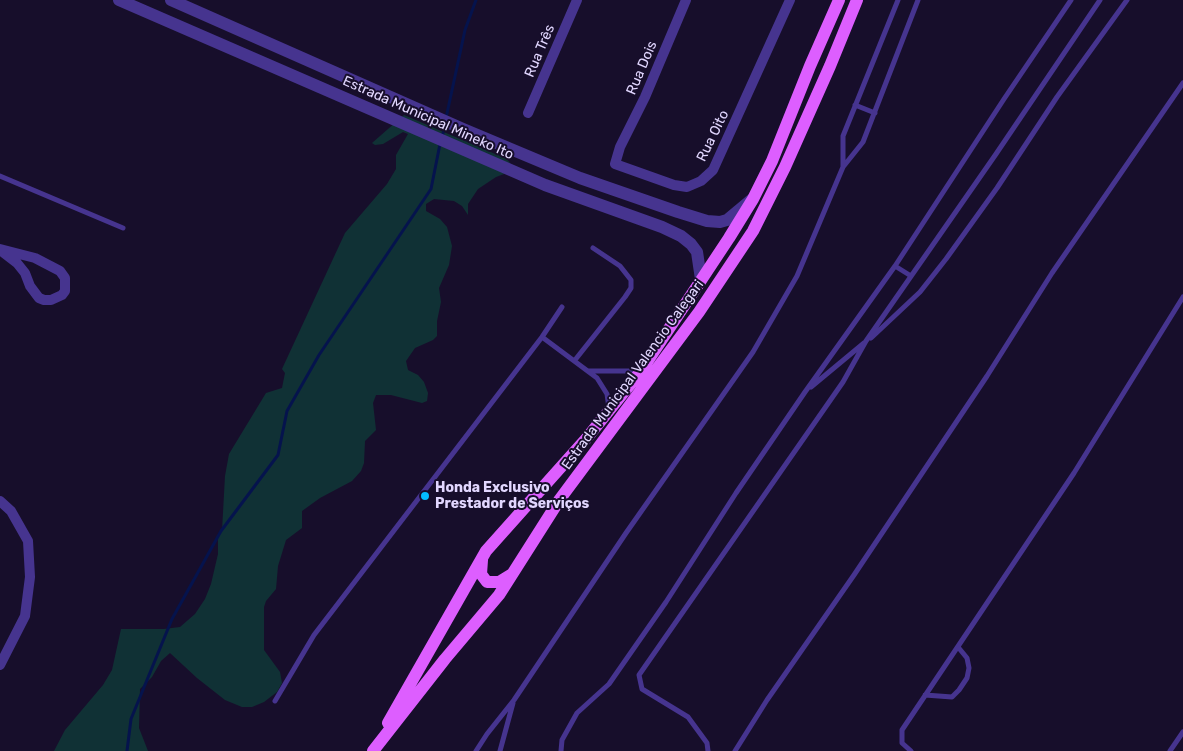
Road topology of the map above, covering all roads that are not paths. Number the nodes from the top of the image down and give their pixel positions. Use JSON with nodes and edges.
{"nodes":[{"id":1,"x":143,"y":0,"type":"edge"},
{"id":2,"x":171,"y":0,"type":"edge"},
{"id":3,"x":577,"y":0,"type":"edge"},
{"id":4,"x":686,"y":0,"type":"edge"},
{"id":5,"x":790,"y":0,"type":"edge"},
{"id":6,"x":839,"y":0,"type":"edge"},
{"id":7,"x":857,"y":0,"type":"edge"},
{"id":8,"x":898,"y":0,"type":"edge"},
{"id":9,"x":918,"y":0,"type":"edge"},
{"id":10,"x":1071,"y":0,"type":"edge"},
{"id":11,"x":1100,"y":0,"type":"edge"},
{"id":12,"x":1126,"y":0,"type":"edge"},
{"id":13,"x":123,"y":2,"type":"edge"},
{"id":14,"x":1183,"y":83,"type":"edge"},
{"id":15,"x":855,"y":105,"type":"junction"},
{"id":16,"x":528,"y":113,"type":"dead end"},
{"id":17,"x":875,"y":113,"type":"junction"},
{"id":18,"x":620,"y":147,"type":"joint"},
{"id":19,"x":843,"y":167,"type":"junction"},
{"id":20,"x":0,"y":176,"type":"edge"},
{"id":21,"x":753,"y":199,"type":"junction"},
{"id":22,"x":123,"y":228,"type":"dead end"},
{"id":23,"x":593,"y":248,"type":"dead end"},
{"id":24,"x":0,"y":249,"type":"edge"},
{"id":25,"x":895,"y":266,"type":"junction"},
{"id":26,"x":911,"y":276,"type":"junction"},
{"id":27,"x":700,"y":279,"type":"junction"},
{"id":28,"x":1183,"y":297,"type":"edge"},
{"id":29,"x":562,"y":306,"type":"dead end"},
{"id":30,"x":542,"y":337,"type":"junction"},
{"id":31,"x":866,"y":341,"type":"junction"},
{"id":32,"x":575,"y":360,"type":"junction"},
{"id":33,"x":588,"y":371,"type":"junction"},
{"id":34,"x":641,"y":371,"type":"junction"},
{"id":35,"x":805,"y":392,"type":"junction"},
{"id":36,"x":609,"y":411,"type":"junction"},
{"id":37,"x":0,"y":501,"type":"edge"},
{"id":38,"x":486,"y":551,"type":"junction"},
{"id":39,"x":516,"y":571,"type":"junction"},
{"id":40,"x":958,"y":646,"type":"junction"},
{"id":41,"x":0,"y":665,"type":"edge"},
{"id":42,"x":925,"y":695,"type":"junction"},
{"id":43,"x":514,"y":700,"type":"junction"},
{"id":44,"x":276,"y":701,"type":"dead end"},
{"id":45,"x":1183,"y":732,"type":"edge"},
{"id":46,"x":382,"y":737,"type":"junction"},
{"id":47,"x":373,"y":751,"type":"edge"},
{"id":48,"x":476,"y":751,"type":"edge"},
{"id":49,"x":500,"y":751,"type":"edge"},
{"id":50,"x":561,"y":751,"type":"edge"},
{"id":51,"x":708,"y":751,"type":"edge"},
{"id":52,"x":735,"y":751,"type":"edge"},
{"id":53,"x":910,"y":751,"type":"edge"},
{"id":54,"x":1170,"y":751,"type":"edge"}],
"edges":[{"from":1,"to":13,"type":"street"},
{"from":2,"to":21,"type":"street","name":"Estrada Municipal Mineko Ito"},
{"from":3,"to":16,"type":"street","name":"Rua Três"},
{"from":4,"to":18,"type":"street","name":"Rua Dois"},
{"from":5,"to":18,"type":"street","name":"Rua Oito"},
{"from":6,"to":21,"type":"main road","name":"Estrada Municipal Valencio Calegari"},
{"from":7,"to":39,"type":"main road","name":"Estrada Municipal Valencio Calegari"},
{"from":8,"to":15,"type":"lane"},
{"from":9,"to":17,"type":"lane"},
{"from":10,"to":25,"type":"lane"},
{"from":11,"to":26,"type":"lane"},
{"from":12,"to":31,"type":"lane"},
{"from":13,"to":27,"type":"street","name":"Estrada Municipal Mineko Ito"},
{"from":14,"to":52,"type":"lane"},
{"from":15,"to":17,"type":"lane"},
{"from":15,"to":19,"type":"lane"},
{"from":17,"to":19,"type":"lane"},
{"from":19,"to":43,"type":"lane"},
{"from":20,"to":22,"type":"lane"},
{"from":21,"to":27,"type":"main road","name":"Estrada Municipal Valencio Calegari"},
{"from":23,"to":32,"type":"lane"},
{"from":24,"to":24,"type":"street"},
{"from":25,"to":26,"type":"lane"},
{"from":25,"to":35,"type":"lane"},
{"from":26,"to":31,"type":"lane"},
{"from":27,"to":34,"type":"main road","name":"Estrada Municipal Valencio Calegari"},
{"from":28,"to":40,"type":"lane"},
{"from":29,"to":30,"type":"lane"},
{"from":30,"to":32,"type":"lane"},
{"from":30,"to":44,"type":"lane"},
{"from":31,"to":35,"type":"lane"},
{"from":31,"to":51,"type":"lane"},
{"from":32,"to":33,"type":"lane"},
{"from":33,"to":34,"type":"lane"},
{"from":33,"to":36,"type":"lane"},
{"from":34,"to":36,"type":"main road","name":"Estrada Municipal Valencio Calegari"},
{"from":35,"to":50,"type":"lane"},
{"from":36,"to":38,"type":"main road","name":"Estrada Municipal Valencio Calegari"},
{"from":37,"to":41,"type":"street"},
{"from":38,"to":39,"type":"main road"},
{"from":38,"to":46,"type":"main road","name":"Estrada Municipal Valencio Calegari"},
{"from":39,"to":46,"type":"main road","name":"Estrada Municipal Valencio Calegari"},
{"from":40,"to":42,"type":"lane"},
{"from":40,"to":42,"type":"lane"},
{"from":42,"to":53,"type":"lane"},
{"from":43,"to":48,"type":"lane"},
{"from":43,"to":49,"type":"lane"},
{"from":45,"to":54,"type":"lane"},
{"from":46,"to":47,"type":"main road","name":"Estrada Municipal Valencio Calegari"}]}
